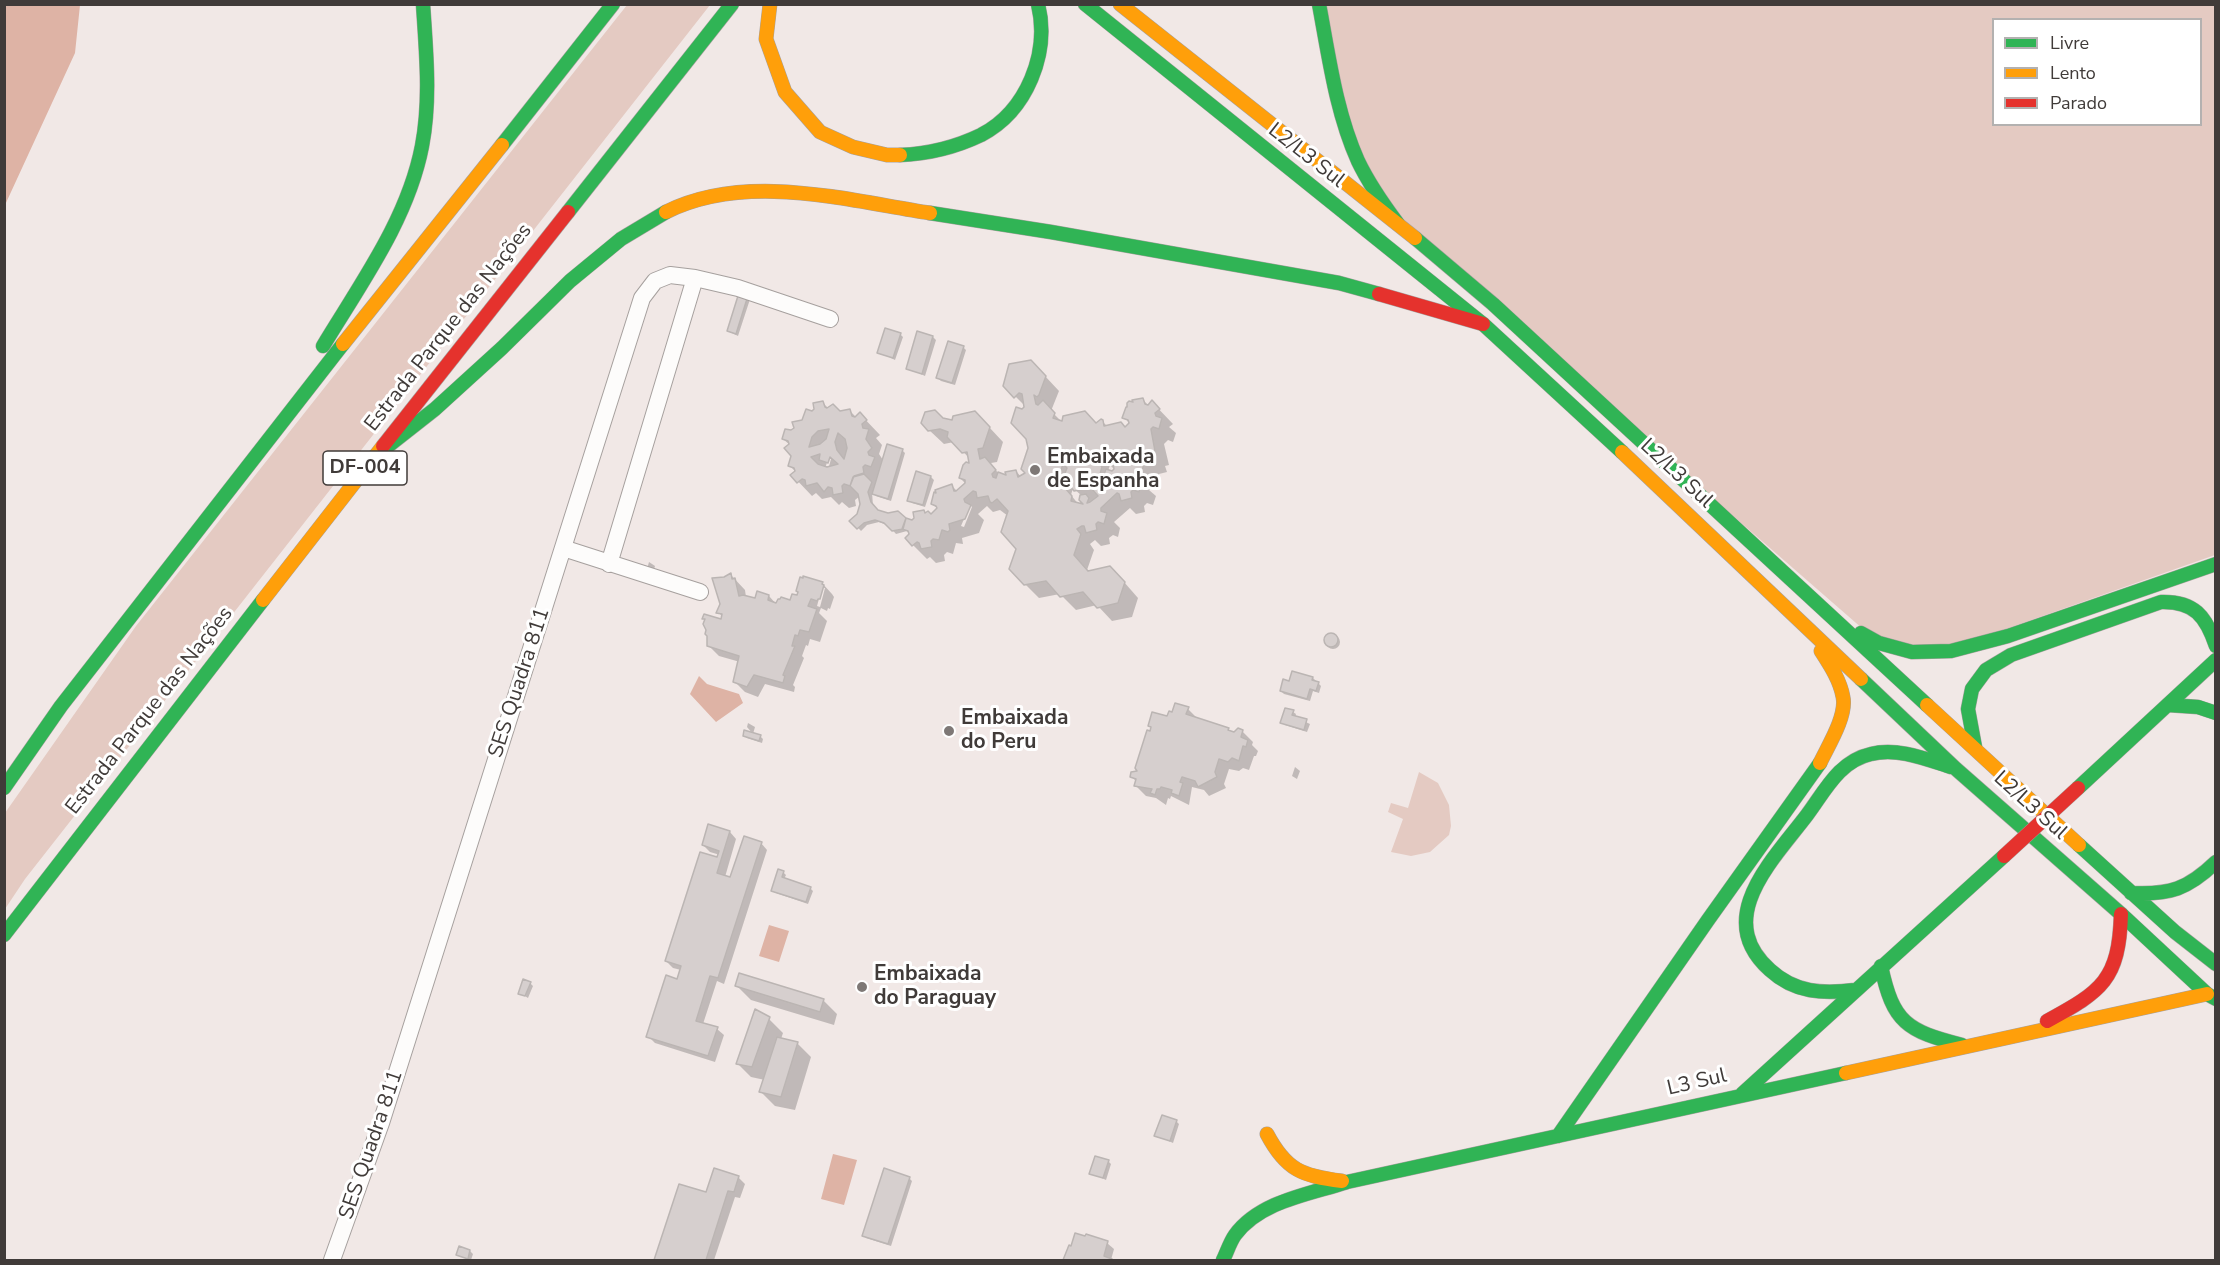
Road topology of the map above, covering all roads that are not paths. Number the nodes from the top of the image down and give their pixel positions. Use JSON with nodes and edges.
{"nodes":[{"id":1,"x":423,"y":4,"type":"edge"},
{"id":2,"x":614,"y":4,"type":"edge"},
{"id":3,"x":732,"y":4,"type":"edge"},
{"id":4,"x":770,"y":4,"type":"edge"},
{"id":5,"x":1038,"y":4,"type":"edge"},
{"id":6,"x":1085,"y":4,"type":"edge"},
{"id":7,"x":1120,"y":4,"type":"edge"},
{"id":8,"x":1319,"y":4,"type":"edge"},
{"id":9,"x":1398,"y":224,"type":"junction"},
{"id":10,"x":694,"y":278,"type":"junction"},
{"id":11,"x":830,"y":319,"type":"dead end"},
{"id":12,"x":1483,"y":324,"type":"junction"},
{"id":13,"x":262,"y":447,"type":"junction"},
{"id":14,"x":374,"y":456,"type":"junction"},
{"id":15,"x":563,"y":549,"type":"junction"},
{"id":16,"x":609,"y":564,"type":"junction"},
{"id":17,"x":2216,"y":564,"type":"edge"},
{"id":18,"x":700,"y":592,"type":"dead end"},
{"id":19,"x":1834,"y":618,"type":"junction"},
{"id":20,"x":1806,"y":627,"type":"junction"},
{"id":21,"x":2216,"y":646,"type":"edge"},
{"id":22,"x":2216,"y":660,"type":"edge"},
{"id":23,"x":2168,"y":705,"type":"junction"},
{"id":24,"x":2216,"y":713,"type":"edge"},
{"id":25,"x":1975,"y":747,"type":"junction"},
{"id":26,"x":1956,"y":768,"type":"junction"},
{"id":27,"x":4,"y":788,"type":"edge"},
{"id":28,"x":2216,"y":862,"type":"edge"},
{"id":29,"x":2131,"y":893,"type":"junction"},
{"id":30,"x":2121,"y":914,"type":"junction"},
{"id":31,"x":4,"y":935,"type":"edge"},
{"id":32,"x":2216,"y":964,"type":"edge"},
{"id":33,"x":1881,"y":966,"type":"junction"},
{"id":34,"x":1855,"y":990,"type":"junction"},
{"id":35,"x":2211,"y":997,"type":"edge"},
{"id":36,"x":2019,"y":1036,"type":"junction"},
{"id":37,"x":1967,"y":1046,"type":"junction"},
{"id":38,"x":1742,"y":1094,"type":"junction"},
{"id":39,"x":1267,"y":1134,"type":"dead end"},
{"id":40,"x":1558,"y":1136,"type":"junction"},
{"id":41,"x":1347,"y":1182,"type":"junction"},
{"id":42,"x":332,"y":1260,"type":"edge"},
{"id":43,"x":1223,"y":1260,"type":"edge"}],
"edges":[{"from":1,"to":13,"type":"main road"},
{"from":2,"to":13,"type":"main road"},
{"from":3,"to":14,"type":"main road","name":"Estrada Parque das Nações","number":"DF-004"},
{"from":4,"to":5,"type":"main road"},
{"from":6,"to":12,"type":"main road","name":"L2/L3 Sul"},
{"from":7,"to":9,"type":"main road","name":"L2/L3 Sul"},
{"from":8,"to":9,"type":"main road"},
{"from":9,"to":19,"type":"main road","name":"L2/L3 Sul"},
{"from":10,"to":11,"type":"street","name":"SES Quadra 811"},
{"from":10,"to":15,"type":"street","name":"SES Quadra 811"},
{"from":10,"to":16,"type":"street"},
{"from":12,"to":14,"type":"main road"},
{"from":12,"to":20,"type":"main road","name":"L2/L3 Sul"},
{"from":13,"to":27,"type":"main road"},
{"from":14,"to":31,"type":"main road","name":"Estrada Parque das Nações","number":"DF-004"},
{"from":15,"to":16,"type":"street"},
{"from":15,"to":42,"type":"street","name":"SES Quadra 811"},
{"from":16,"to":18,"type":"street"},
{"from":17,"to":19,"type":"main road"},
{"from":19,"to":25,"type":"main road","name":"L2/L3 Sul"},
{"from":20,"to":26,"type":"main road","name":"L2/L3 Sul"},
{"from":20,"to":40,"type":"main road"},
{"from":21,"to":25,"type":"main road"},
{"from":22,"to":23,"type":"main road"},
{"from":23,"to":24,"type":"main road"},
{"from":23,"to":33,"type":"main road","bridge":true},
{"from":25,"to":29,"type":"main road","name":"L2/L3 Sul"},
{"from":26,"to":30,"type":"main road","name":"L2/L3 Sul"},
{"from":26,"to":34,"type":"main road"},
{"from":28,"to":29,"type":"main road"},
{"from":29,"to":32,"type":"main road","name":"L2/L3 Sul"},
{"from":30,"to":35,"type":"main road","name":"L2/L3 Sul"},
{"from":30,"to":36,"type":"main road"},
{"from":33,"to":34,"type":"main road"},
{"from":33,"to":37,"type":"main road"},
{"from":34,"to":38,"type":"main road"},
{"from":35,"to":36,"type":"main road","name":"L3 Sul"},
{"from":36,"to":37,"type":"main road","name":"L3 Sul"},
{"from":37,"to":38,"type":"main road","name":"L3 Sul"},
{"from":38,"to":40,"type":"main road","name":"L3 Sul"},
{"from":39,"to":41,"type":"main road"},
{"from":40,"to":41,"type":"main road","name":"L3 Sul"},
{"from":41,"to":43,"type":"main road","name":"L3 Sul"}]}
